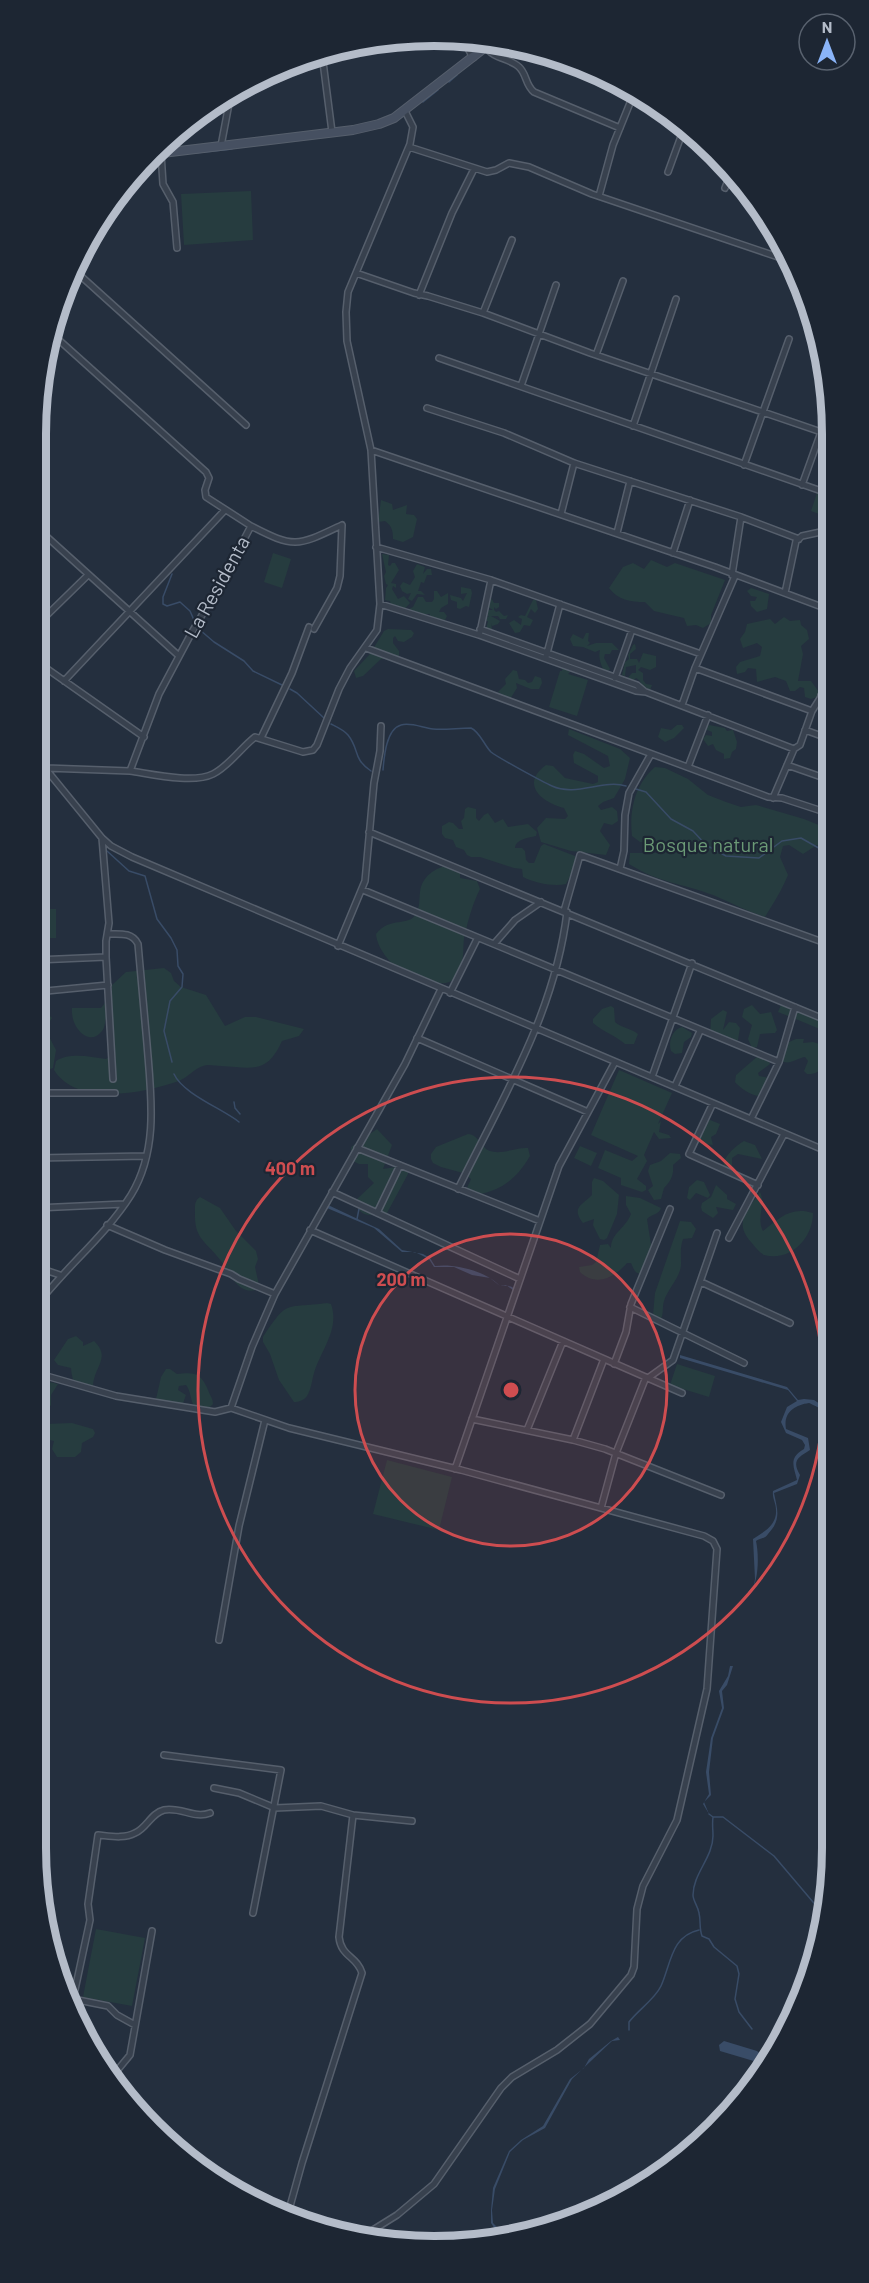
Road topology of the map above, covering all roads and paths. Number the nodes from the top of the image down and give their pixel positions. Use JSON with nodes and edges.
{"nodes":[{"id":1,"x":468,"y":48,"type":"edge"},
{"id":2,"x":483,"y":50,"type":"edge"},
{"id":3,"x":490,"y":51,"type":"edge"},
{"id":4,"x":473,"y":58,"type":"junction"},
{"id":5,"x":323,"y":63,"type":"edge"},
{"id":6,"x":631,"y":100,"type":"edge"},
{"id":7,"x":229,"y":106,"type":"edge"},
{"id":8,"x":405,"y":111,"type":"junction"},
{"id":9,"x":620,"y":128,"type":"junction"},
{"id":10,"x":332,"y":132,"type":"junction"},
{"id":11,"x":681,"y":136,"type":"edge"},
{"id":12,"x":222,"y":146,"type":"junction"},
{"id":13,"x":409,"y":147,"type":"junction"},
{"id":14,"x":169,"y":152,"type":"edge"},
{"id":15,"x":159,"y":162,"type":"edge"},
{"id":16,"x":474,"y":169,"type":"junction"},
{"id":17,"x":668,"y":172,"type":"dead end"},
{"id":18,"x":728,"y":181,"type":"edge"},
{"id":19,"x":725,"y":188,"type":"dead end"},
{"id":20,"x":599,"y":196,"type":"junction"},
{"id":21,"x":512,"y":240,"type":"dead end"},
{"id":22,"x":177,"y":248,"type":"dead end"},
{"id":23,"x":779,"y":257,"type":"edge"},
{"id":24,"x":356,"y":273,"type":"junction"},
{"id":25,"x":81,"y":276,"type":"edge"},
{"id":26,"x":623,"y":281,"type":"dead end"},
{"id":27,"x":556,"y":285,"type":"dead end"},
{"id":28,"x":419,"y":294,"type":"junction"},
{"id":29,"x":676,"y":299,"type":"dead end"},
{"id":30,"x":483,"y":313,"type":"junction"},
{"id":31,"x":539,"y":334,"type":"junction"},
{"id":32,"x":789,"y":339,"type":"dead end"},
{"id":33,"x":59,"y":340,"type":"edge"},
{"id":34,"x":596,"y":355,"type":"junction"},
{"id":35,"x":439,"y":358,"type":"dead end"},
{"id":36,"x":650,"y":374,"type":"junction"},
{"id":37,"x":521,"y":386,"type":"junction"},
{"id":38,"x":427,"y":408,"type":"dead end"},
{"id":39,"x":763,"y":412,"type":"junction"},
{"id":40,"x":246,"y":425,"type":"dead end"},
{"id":41,"x":633,"y":426,"type":"junction"},
{"id":42,"x":821,"y":432,"type":"joint"},
{"id":43,"x":371,"y":450,"type":"junction"},
{"id":44,"x":574,"y":463,"type":"junction"},
{"id":45,"x":744,"y":465,"type":"junction"},
{"id":46,"x":630,"y":481,"type":"junction"},
{"id":47,"x":802,"y":485,"type":"junction"},
{"id":48,"x":822,"y":491,"type":"edge"},
{"id":49,"x":690,"y":500,"type":"junction"},
{"id":50,"x":225,"y":510,"type":"junction"},
{"id":51,"x":561,"y":514,"type":"junction"},
{"id":52,"x":741,"y":517,"type":"junction"},
{"id":53,"x":251,"y":526,"type":"junction"},
{"id":54,"x":822,"y":532,"type":"edge"},
{"id":55,"x":617,"y":534,"type":"junction"},
{"id":56,"x":46,"y":537,"type":"edge"},
{"id":57,"x":799,"y":539,"type":"junction"},
{"id":58,"x":376,"y":547,"type":"junction"},
{"id":59,"x":673,"y":553,"type":"junction"},
{"id":60,"x":88,"y":575,"type":"junction"},
{"id":61,"x":734,"y":575,"type":"junction"},
{"id":62,"x":491,"y":580,"type":"junction"},
{"id":63,"x":785,"y":593,"type":"junction"},
{"id":64,"x":380,"y":604,"type":"junction"},
{"id":65,"x":560,"y":604,"type":"junction"},
{"id":66,"x":822,"y":607,"type":"edge"},
{"id":67,"x":130,"y":612,"type":"junction"},
{"id":68,"x":46,"y":616,"type":"edge"},
{"id":69,"x":632,"y":630,"type":"junction"},
{"id":70,"x":480,"y":632,"type":"junction"},
{"id":71,"x":366,"y":648,"type":"junction"},
{"id":72,"x":701,"y":654,"type":"junction"},
{"id":73,"x":179,"y":656,"type":"junction"},
{"id":74,"x":546,"y":656,"type":"junction"},
{"id":75,"x":46,"y":668,"type":"edge"},
{"id":76,"x":695,"y":668,"type":"junction"},
{"id":77,"x":615,"y":678,"type":"junction"},
{"id":78,"x":64,"y":681,"type":"junction"},
{"id":79,"x":646,"y":692,"type":"junction"},
{"id":80,"x":821,"y":695,"type":"edge"},
{"id":81,"x":682,"y":705,"type":"junction"},
{"id":82,"x":812,"y":711,"type":"junction"},
{"id":83,"x":708,"y":716,"type":"junction"},
{"id":84,"x":381,"y":726,"type":"dead end"},
{"id":85,"x":805,"y":730,"type":"junction"},
{"id":86,"x":144,"y":736,"type":"junction"},
{"id":87,"x":822,"y":736,"type":"edge"},
{"id":88,"x":261,"y":738,"type":"junction"},
{"id":89,"x":794,"y":749,"type":"junction"},
{"id":90,"x":651,"y":754,"type":"junction"},
{"id":91,"x":787,"y":765,"type":"junction"},
{"id":92,"x":688,"y":766,"type":"junction"},
{"id":93,"x":46,"y":768,"type":"joint"},
{"id":94,"x":130,"y":771,"type":"junction"},
{"id":95,"x":822,"y":777,"type":"edge"},
{"id":96,"x":773,"y":798,"type":"junction"},
{"id":97,"x":822,"y":811,"type":"edge"},
{"id":98,"x":369,"y":832,"type":"junction"},
{"id":99,"x":102,"y":838,"type":"junction"},
{"id":100,"x":620,"y":869,"type":"junction"},
{"id":101,"x":363,"y":890,"type":"junction"},
{"id":102,"x":541,"y":902,"type":"junction"},
{"id":103,"x":565,"y":912,"type":"junction"},
{"id":104,"x":108,"y":934,"type":"junction"},
{"id":105,"x":477,"y":939,"type":"junction"},
{"id":106,"x":822,"y":942,"type":"edge"},
{"id":107,"x":494,"y":944,"type":"junction"},
{"id":108,"x":338,"y":946,"type":"junction"},
{"id":109,"x":106,"y":957,"type":"junction"},
{"id":110,"x":46,"y":960,"type":"edge"},
{"id":111,"x":692,"y":963,"type":"junction"},
{"id":112,"x":556,"y":970,"type":"junction"},
{"id":113,"x":108,"y":985,"type":"junction"},
{"id":114,"x":441,"y":989,"type":"junction"},
{"id":115,"x":46,"y":991,"type":"edge"},
{"id":116,"x":450,"y":993,"type":"junction"},
{"id":117,"x":795,"y":1007,"type":"junction"},
{"id":118,"x":673,"y":1018,"type":"junction"},
{"id":119,"x":822,"y":1018,"type":"edge"},
{"id":120,"x":537,"y":1028,"type":"junction"},
{"id":121,"x":700,"y":1031,"type":"junction"},
{"id":122,"x":417,"y":1038,"type":"junction"},
{"id":123,"x":615,"y":1062,"type":"junction"},
{"id":124,"x":779,"y":1062,"type":"junction"},
{"id":125,"x":652,"y":1077,"type":"junction"},
{"id":126,"x":113,"y":1079,"type":"dead end"},
{"id":127,"x":512,"y":1079,"type":"junction"},
{"id":128,"x":675,"y":1086,"type":"junction"},
{"id":129,"x":46,"y":1093,"type":"edge"},
{"id":130,"x":115,"y":1093,"type":"dead end"},
{"id":131,"x":713,"y":1103,"type":"junction"},
{"id":132,"x":588,"y":1112,"type":"junction"},
{"id":133,"x":751,"y":1119,"type":"junction"},
{"id":134,"x":784,"y":1134,"type":"junction"},
{"id":135,"x":357,"y":1148,"type":"junction"},
{"id":136,"x":822,"y":1149,"type":"edge"},
{"id":137,"x":146,"y":1156,"type":"junction"},
{"id":138,"x":46,"y":1158,"type":"edge"},
{"id":139,"x":400,"y":1165,"type":"junction"},
{"id":140,"x":758,"y":1185,"type":"junction"},
{"id":141,"x":458,"y":1189,"type":"junction"},
{"id":142,"x":332,"y":1192,"type":"junction"},
{"id":143,"x":124,"y":1204,"type":"junction"},
{"id":144,"x":46,"y":1208,"type":"edge"},
{"id":145,"x":670,"y":1209,"type":"dead end"},
{"id":146,"x":377,"y":1213,"type":"junction"},
{"id":147,"x":540,"y":1221,"type":"junction"},
{"id":148,"x":107,"y":1225,"type":"junction"},
{"id":149,"x":310,"y":1230,"type":"junction"},
{"id":150,"x":717,"y":1233,"type":"dead end"},
{"id":151,"x":729,"y":1238,"type":"dead end"},
{"id":152,"x":46,"y":1271,"type":"edge"},
{"id":153,"x":60,"y":1275,"type":"junction"},
{"id":154,"x":520,"y":1279,"type":"junction"},
{"id":155,"x":700,"y":1282,"type":"junction"},
{"id":156,"x":46,"y":1293,"type":"edge"},
{"id":157,"x":275,"y":1294,"type":"junction"},
{"id":158,"x":630,"y":1307,"type":"junction"},
{"id":159,"x":507,"y":1317,"type":"junction"},
{"id":160,"x":790,"y":1323,"type":"dead end"},
{"id":161,"x":683,"y":1334,"type":"junction"},
{"id":162,"x":563,"y":1341,"type":"junction"},
{"id":163,"x":604,"y":1359,"type":"junction"},
{"id":164,"x":744,"y":1363,"type":"dead end"},
{"id":165,"x":614,"y":1364,"type":"junction"},
{"id":166,"x":46,"y":1376,"type":"edge"},
{"id":167,"x":647,"y":1378,"type":"junction"},
{"id":168,"x":682,"y":1393,"type":"dead end"},
{"id":169,"x":231,"y":1408,"type":"junction"},
{"id":170,"x":472,"y":1419,"type":"junction"},
{"id":171,"x":265,"y":1420,"type":"junction"},
{"id":172,"x":527,"y":1430,"type":"junction"},
{"id":173,"x":573,"y":1440,"type":"junction"},
{"id":174,"x":616,"y":1453,"type":"junction"},
{"id":175,"x":455,"y":1468,"type":"junction"},
{"id":176,"x":721,"y":1494,"type":"dead end"},
{"id":177,"x":601,"y":1508,"type":"junction"},
{"id":178,"x":219,"y":1640,"type":"dead end"},
{"id":179,"x":164,"y":1755,"type":"dead end"},
{"id":180,"x":214,"y":1788,"type":"dead end"},
{"id":181,"x":275,"y":1808,"type":"junction"},
{"id":182,"x":210,"y":1813,"type":"dead end"},
{"id":183,"x":353,"y":1815,"type":"junction"},
{"id":184,"x":412,"y":1821,"type":"dead end"},
{"id":185,"x":253,"y":1913,"type":"dead end"},
{"id":186,"x":152,"y":1930,"type":"dead end"},
{"id":187,"x":74,"y":1993,"type":"edge"},
{"id":188,"x":77,"y":2000,"type":"edge"},
{"id":189,"x":135,"y":2025,"type":"junction"},
{"id":190,"x":117,"y":2071,"type":"edge"},
{"id":191,"x":289,"y":2208,"type":"edge"},
{"id":192,"x":372,"y":2231,"type":"edge"}],
"edges":[{"from":1,"to":4,"type":"street"},
{"from":2,"to":4,"type":"street"},
{"from":3,"to":9,"type":"street"},
{"from":4,"to":8,"type":"street"},
{"from":5,"to":10,"type":"street"},
{"from":6,"to":9,"type":"street"},
{"from":7,"to":12,"type":"street"},
{"from":8,"to":10,"type":"street"},
{"from":8,"to":13,"type":"street"},
{"from":9,"to":20,"type":"street"},
{"from":10,"to":12,"type":"street"},
{"from":11,"to":17,"type":"street"},
{"from":12,"to":14,"type":"street"},
{"from":13,"to":16,"type":"street"},
{"from":13,"to":24,"type":"street"},
{"from":15,"to":22,"type":"street"},
{"from":16,"to":20,"type":"street"},
{"from":16,"to":28,"type":"street"},
{"from":18,"to":19,"type":"street"},
{"from":20,"to":23,"type":"street"},
{"from":21,"to":30,"type":"street"},
{"from":24,"to":28,"type":"street"},
{"from":24,"to":43,"type":"street"},
{"from":25,"to":40,"type":"street"},
{"from":26,"to":34,"type":"street"},
{"from":27,"to":31,"type":"street"},
{"from":28,"to":30,"type":"street"},
{"from":29,"to":36,"type":"street"},
{"from":30,"to":31,"type":"street"},
{"from":31,"to":34,"type":"street"},
{"from":31,"to":37,"type":"street"},
{"from":32,"to":39,"type":"street"},
{"from":33,"to":50,"type":"street","name":"La Residenta"},
{"from":34,"to":36,"type":"street"},
{"from":35,"to":37,"type":"street"},
{"from":36,"to":39,"type":"street"},
{"from":36,"to":41,"type":"street"},
{"from":37,"to":41,"type":"street"},
{"from":38,"to":44,"type":"street"},
{"from":39,"to":42,"type":"street"},
{"from":39,"to":45,"type":"street"},
{"from":41,"to":45,"type":"street"},
{"from":42,"to":47,"type":"street"},
{"from":43,"to":51,"type":"street"},
{"from":43,"to":58,"type":"street"},
{"from":44,"to":46,"type":"street"},
{"from":44,"to":51,"type":"street"},
{"from":45,"to":47,"type":"street"},
{"from":46,"to":49,"type":"street"},
{"from":46,"to":55,"type":"street"},
{"from":47,"to":48,"type":"street"},
{"from":49,"to":52,"type":"street"},
{"from":49,"to":59,"type":"street"},
{"from":50,"to":53,"type":"street","name":"La Residenta"},
{"from":50,"to":67,"type":"street"},
{"from":51,"to":55,"type":"street"},
{"from":52,"to":57,"type":"street"},
{"from":52,"to":61,"type":"street"},
{"from":53,"to":73,"type":"street","name":"La Residenta"},
{"from":53,"to":88,"type":"street"},
{"from":54,"to":57,"type":"street"},
{"from":55,"to":59,"type":"street"},
{"from":56,"to":60,"type":"street"},
{"from":57,"to":63,"type":"street"},
{"from":58,"to":62,"type":"street"},
{"from":58,"to":64,"type":"street"},
{"from":59,"to":61,"type":"street"},
{"from":60,"to":67,"type":"street"},
{"from":60,"to":68,"type":"street"},
{"from":61,"to":63,"type":"street"},
{"from":61,"to":72,"type":"street"},
{"from":62,"to":65,"type":"street"},
{"from":62,"to":70,"type":"street"},
{"from":63,"to":66,"type":"street"},
{"from":64,"to":70,"type":"street"},
{"from":64,"to":71,"type":"street"},
{"from":65,"to":69,"type":"street"},
{"from":65,"to":74,"type":"street"},
{"from":67,"to":73,"type":"street"},
{"from":67,"to":78,"type":"street"},
{"from":69,"to":72,"type":"street"},
{"from":69,"to":77,"type":"street"},
{"from":70,"to":74,"type":"street"},
{"from":71,"to":88,"type":"street"},
{"from":71,"to":90,"type":"street"},
{"from":72,"to":76,"type":"street"},
{"from":73,"to":86,"type":"street","name":"La Residenta"},
{"from":74,"to":77,"type":"street"},
{"from":74,"to":79,"type":"street"},
{"from":75,"to":78,"type":"street"},
{"from":76,"to":81,"type":"street"},
{"from":76,"to":82,"type":"street"},
{"from":77,"to":79,"type":"street"},
{"from":78,"to":86,"type":"street"},
{"from":79,"to":81,"type":"street"},
{"from":80,"to":82,"type":"street"},
{"from":81,"to":83,"type":"street"},
{"from":82,"to":85,"type":"street"},
{"from":83,"to":89,"type":"street"},
{"from":83,"to":92,"type":"street"},
{"from":84,"to":98,"type":"street"},
{"from":85,"to":87,"type":"street"},
{"from":85,"to":89,"type":"street"},
{"from":86,"to":94,"type":"street","name":"La Residenta"},
{"from":88,"to":94,"type":"street"},
{"from":89,"to":91,"type":"street"},
{"from":90,"to":92,"type":"street"},
{"from":90,"to":100,"type":"street"},
{"from":91,"to":95,"type":"street"},
{"from":91,"to":96,"type":"street"},
{"from":92,"to":96,"type":"street"},
{"from":93,"to":94,"type":"street"},
{"from":93,"to":99,"type":"street"},
{"from":96,"to":97,"type":"street"},
{"from":98,"to":101,"type":"street"},
{"from":98,"to":102,"type":"street"},
{"from":99,"to":104,"type":"street"},
{"from":99,"to":108,"type":"street"},
{"from":100,"to":103,"type":"street"},
{"from":100,"to":106,"type":"street"},
{"from":101,"to":105,"type":"street"},
{"from":101,"to":108,"type":"street"},
{"from":102,"to":103,"type":"street"},
{"from":102,"to":107,"type":"street"},
{"from":103,"to":111,"type":"street"},
{"from":103,"to":112,"type":"street"},
{"from":104,"to":109,"type":"street"},
{"from":104,"to":137,"type":"street"},
{"from":105,"to":107,"type":"street"},
{"from":105,"to":116,"type":"street"},
{"from":107,"to":112,"type":"street"},
{"from":108,"to":114,"type":"street"},
{"from":109,"to":110,"type":"street"},
{"from":109,"to":113,"type":"street"},
{"from":111,"to":117,"type":"street"},
{"from":111,"to":118,"type":"street"},
{"from":112,"to":118,"type":"street"},
{"from":112,"to":120,"type":"street"},
{"from":113,"to":115,"type":"street"},
{"from":113,"to":126,"type":"street"},
{"from":114,"to":116,"type":"street"},
{"from":114,"to":122,"type":"street"},
{"from":116,"to":120,"type":"street"},
{"from":117,"to":119,"type":"street"},
{"from":117,"to":124,"type":"street"},
{"from":118,"to":121,"type":"street"},
{"from":118,"to":125,"type":"street"},
{"from":120,"to":123,"type":"street"},
{"from":120,"to":127,"type":"street"},
{"from":121,"to":124,"type":"street"},
{"from":121,"to":128,"type":"street"},
{"from":122,"to":127,"type":"street"},
{"from":122,"to":135,"type":"street"},
{"from":123,"to":125,"type":"street"},
{"from":123,"to":132,"type":"street"},
{"from":124,"to":133,"type":"street"},
{"from":125,"to":128,"type":"street"},
{"from":127,"to":132,"type":"street"},
{"from":127,"to":141,"type":"street"},
{"from":128,"to":131,"type":"street"},
{"from":129,"to":130,"type":"street"},
{"from":131,"to":133,"type":"street"},
{"from":131,"to":140,"type":"street"},
{"from":132,"to":147,"type":"street"},
{"from":133,"to":134,"type":"street"},
{"from":134,"to":136,"type":"street"},
{"from":134,"to":140,"type":"street"},
{"from":135,"to":139,"type":"street"},
{"from":135,"to":142,"type":"street"},
{"from":137,"to":138,"type":"street"},
{"from":137,"to":143,"type":"street"},
{"from":139,"to":141,"type":"street"},
{"from":139,"to":146,"type":"street"},
{"from":140,"to":151,"type":"street"},
{"from":141,"to":147,"type":"street"},
{"from":142,"to":146,"type":"street"},
{"from":142,"to":149,"type":"street"},
{"from":143,"to":144,"type":"street"},
{"from":143,"to":148,"type":"street"},
{"from":145,"to":158,"type":"street"},
{"from":146,"to":154,"type":"street"},
{"from":147,"to":154,"type":"street"},
{"from":148,"to":153,"type":"street"},
{"from":148,"to":157,"type":"street"},
{"from":149,"to":157,"type":"street"},
{"from":149,"to":159,"type":"street"},
{"from":150,"to":155,"type":"street"},
{"from":152,"to":153,"type":"street"},
{"from":153,"to":156,"type":"street"},
{"from":154,"to":159,"type":"street"},
{"from":155,"to":160,"type":"street"},
{"from":155,"to":161,"type":"street"},
{"from":157,"to":169,"type":"street"},
{"from":158,"to":161,"type":"street"},
{"from":158,"to":165,"type":"street"},
{"from":159,"to":162,"type":"street"},
{"from":159,"to":170,"type":"street"},
{"from":161,"to":164,"type":"street"},
{"from":161,"to":167,"type":"street"},
{"from":162,"to":163,"type":"street"},
{"from":162,"to":172,"type":"street"},
{"from":163,"to":165,"type":"street"},
{"from":163,"to":173,"type":"street"},
{"from":165,"to":167,"type":"street"},
{"from":166,"to":169,"type":"street"},
{"from":167,"to":168,"type":"street"},
{"from":167,"to":174,"type":"street"},
{"from":169,"to":171,"type":"street"},
{"from":170,"to":172,"type":"street"},
{"from":170,"to":175,"type":"street"},
{"from":171,"to":175,"type":"street"},
{"from":171,"to":178,"type":"street"},
{"from":172,"to":173,"type":"street"},
{"from":173,"to":174,"type":"street"},
{"from":174,"to":176,"type":"street"},
{"from":174,"to":177,"type":"street"},
{"from":175,"to":177,"type":"street"},
{"from":177,"to":192,"type":"street"},
{"from":179,"to":181,"type":"street"},
{"from":180,"to":181,"type":"street"},
{"from":181,"to":183,"type":"street"},
{"from":181,"to":185,"type":"street"},
{"from":182,"to":187,"type":"street"},
{"from":183,"to":184,"type":"street"},
{"from":183,"to":191,"type":"street"},
{"from":186,"to":189,"type":"street"},
{"from":188,"to":189,"type":"street"},
{"from":189,"to":190,"type":"street"}]}
